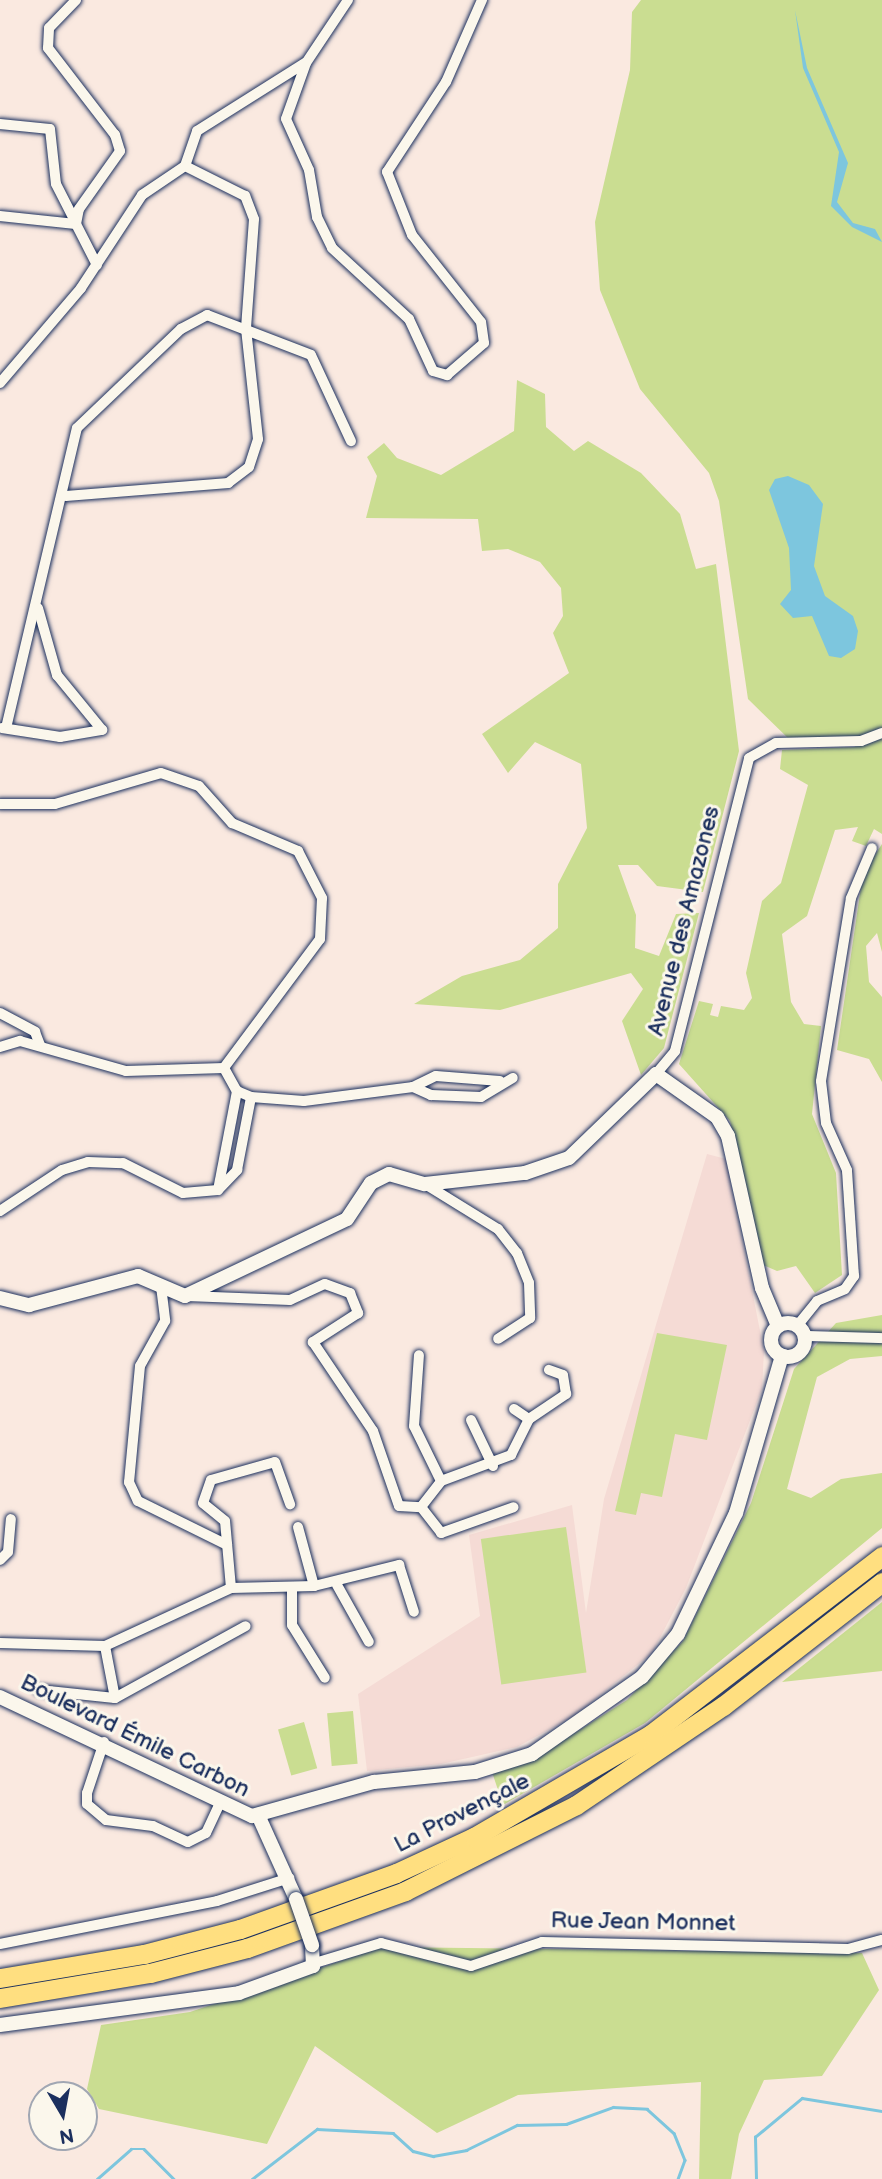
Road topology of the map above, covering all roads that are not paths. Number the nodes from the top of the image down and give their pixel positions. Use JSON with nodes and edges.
{"nodes":[{"id":1,"x":76,"y":0,"type":"edge"},
{"id":2,"x":348,"y":0,"type":"edge"},
{"id":3,"x":482,"y":0,"type":"edge"},
{"id":4,"x":306,"y":63,"type":"junction"},
{"id":5,"x":0,"y":124,"type":"edge"},
{"id":6,"x":185,"y":166,"type":"junction"},
{"id":7,"x":0,"y":216,"type":"edge"},
{"id":8,"x":76,"y":224,"type":"junction"},
{"id":9,"x":97,"y":264,"type":"junction"},
{"id":10,"x":246,"y":328,"type":"junction"},
{"id":11,"x":0,"y":383,"type":"edge"},
{"id":12,"x":351,"y":441,"type":"dead end"},
{"id":13,"x":66,"y":496,"type":"junction"},
{"id":14,"x":38,"y":607,"type":"junction"},
{"id":15,"x":3,"y":728,"type":"edge"},
{"id":16,"x":882,"y":733,"type":"edge"},
{"id":17,"x":0,"y":804,"type":"edge"},
{"id":18,"x":872,"y":848,"type":"dead end"},
{"id":19,"x":0,"y":1013,"type":"edge"},
{"id":20,"x":40,"y":1045,"type":"junction"},
{"id":21,"x":0,"y":1046,"type":"edge"},
{"id":22,"x":224,"y":1068,"type":"junction"},
{"id":23,"x":656,"y":1074,"type":"junction"},
{"id":24,"x":513,"y":1078,"type":"dead end"},
{"id":25,"x":499,"y":1081,"type":"junction"},
{"id":26,"x":413,"y":1087,"type":"junction"},
{"id":27,"x":237,"y":1091,"type":"junction"},
{"id":28,"x":251,"y":1097,"type":"junction"},
{"id":29,"x":425,"y":1184,"type":"junction"},
{"id":30,"x":218,"y":1190,"type":"junction"},
{"id":31,"x":0,"y":1211,"type":"edge"},
{"id":32,"x":161,"y":1286,"type":"junction"},
{"id":33,"x":185,"y":1296,"type":"junction"},
{"id":34,"x":0,"y":1298,"type":"edge"},
{"id":35,"x":778,"y":1326,"type":"junction"},
{"id":36,"x":800,"y":1331,"type":"junction"},
{"id":37,"x":882,"y":1338,"type":"edge"},
{"id":38,"x":498,"y":1339,"type":"dead end"},
{"id":39,"x":419,"y":1355,"type":"dead end"},
{"id":40,"x":782,"y":1356,"type":"junction"},
{"id":41,"x":550,"y":1370,"type":"dead end"},
{"id":42,"x":514,"y":1409,"type":"dead end"},
{"id":43,"x":529,"y":1419,"type":"junction"},
{"id":44,"x":471,"y":1420,"type":"dead end"},
{"id":45,"x":493,"y":1465,"type":"junction"},
{"id":46,"x":441,"y":1481,"type":"junction"},
{"id":47,"x":290,"y":1504,"type":"dead end"},
{"id":48,"x":421,"y":1507,"type":"junction"},
{"id":49,"x":514,"y":1507,"type":"dead end"},
{"id":50,"x":11,"y":1519,"type":"dead end"},
{"id":51,"x":298,"y":1527,"type":"dead end"},
{"id":52,"x":227,"y":1545,"type":"junction"},
{"id":53,"x":882,"y":1556,"type":"edge"},
{"id":54,"x":0,"y":1560,"type":"edge"},
{"id":55,"x":882,"y":1582,"type":"edge"},
{"id":56,"x":337,"y":1585,"type":"junction"},
{"id":57,"x":314,"y":1586,"type":"junction"},
{"id":58,"x":292,"y":1587,"type":"junction"},
{"id":59,"x":231,"y":1588,"type":"junction"},
{"id":60,"x":414,"y":1612,"type":"dead end"},
{"id":61,"x":246,"y":1626,"type":"dead end"},
{"id":62,"x":369,"y":1642,"type":"dead end"},
{"id":63,"x":0,"y":1643,"type":"edge"},
{"id":64,"x":105,"y":1646,"type":"junction"},
{"id":65,"x":325,"y":1678,"type":"dead end"},
{"id":66,"x":40,"y":1690,"type":"dead end"},
{"id":67,"x":0,"y":1696,"type":"edge"},
{"id":68,"x":115,"y":1698,"type":"junction"},
{"id":69,"x":104,"y":1742,"type":"junction"},
{"id":70,"x":219,"y":1805,"type":"junction"},
{"id":71,"x":258,"y":1815,"type":"junction"},
{"id":72,"x":289,"y":1878,"type":"junction"},
{"id":73,"x":882,"y":1940,"type":"edge"},
{"id":74,"x":0,"y":1944,"type":"edge"},
{"id":75,"x":315,"y":1963,"type":"junction"},
{"id":76,"x":0,"y":1978,"type":"edge"},
{"id":77,"x":0,"y":1998,"type":"edge"},
{"id":78,"x":0,"y":2025,"type":"edge"}],
"edges":[{"from":1,"to":8,"type":"street"},
{"from":2,"to":4,"type":"street"},
{"from":3,"to":4,"type":"street"},
{"from":4,"to":6,"type":"street"},
{"from":5,"to":8,"type":"street"},
{"from":6,"to":9,"type":"street"},
{"from":6,"to":10,"type":"street"},
{"from":7,"to":8,"type":"street"},
{"from":8,"to":9,"type":"street"},
{"from":9,"to":11,"type":"street"},
{"from":10,"to":12,"type":"street"},
{"from":10,"to":13,"type":"street"},
{"from":10,"to":13,"type":"street"},
{"from":13,"to":14,"type":"street"},
{"from":14,"to":15,"type":"street"},
{"from":14,"to":15,"type":"street"},
{"from":16,"to":23,"type":"street","name":"Avenue des Amazones"},
{"from":17,"to":22,"type":"street"},
{"from":18,"to":36,"type":"street"},
{"from":19,"to":20,"type":"street"},
{"from":20,"to":21,"type":"street"},
{"from":20,"to":22,"type":"street"},
{"from":22,"to":27,"type":"street"},
{"from":23,"to":29,"type":"street","name":"Avenue des Amazones"},
{"from":23,"to":35,"type":"street"},
{"from":24,"to":25,"type":"street"},
{"from":25,"to":26,"type":"street"},
{"from":25,"to":26,"type":"street"},
{"from":26,"to":28,"type":"street"},
{"from":27,"to":28,"type":"street"},
{"from":27,"to":30,"type":"street"},
{"from":28,"to":30,"type":"street"},
{"from":29,"to":33,"type":"street","name":"Avenue des Amazones"},
{"from":29,"to":38,"type":"street"},
{"from":30,"to":31,"type":"street"},
{"from":32,"to":33,"type":"street"},
{"from":32,"to":34,"type":"street"},
{"from":32,"to":52,"type":"street"},
{"from":33,"to":48,"type":"street"},
{"from":35,"to":36,"type":"street"},
{"from":35,"to":40,"type":"street"},
{"from":36,"to":37,"type":"street"},
{"from":36,"to":40,"type":"street"},
{"from":39,"to":46,"type":"street"},
{"from":40,"to":71,"type":"street"},
{"from":41,"to":43,"type":"street"},
{"from":42,"to":43,"type":"street"},
{"from":43,"to":45,"type":"street"},
{"from":44,"to":45,"type":"street"},
{"from":45,"to":46,"type":"street"},
{"from":46,"to":48,"type":"street"},
{"from":47,"to":52,"type":"street"},
{"from":48,"to":49,"type":"street"},
{"from":50,"to":54,"type":"street"},
{"from":51,"to":57,"type":"street"},
{"from":52,"to":59,"type":"street"},
{"from":53,"to":76,"type":"highway","name":"La Provençale"},
{"from":55,"to":77,"type":"highway","name":"La Provençale"},
{"from":56,"to":57,"type":"street"},
{"from":56,"to":60,"type":"street"},
{"from":56,"to":62,"type":"street"},
{"from":57,"to":58,"type":"street"},
{"from":58,"to":59,"type":"street"},
{"from":58,"to":65,"type":"street"},
{"from":59,"to":64,"type":"street"},
{"from":61,"to":68,"type":"street"},
{"from":63,"to":64,"type":"street"},
{"from":64,"to":68,"type":"street"},
{"from":66,"to":68,"type":"street"},
{"from":67,"to":69,"type":"street","name":"Boulevard Émile Carbon"},
{"from":69,"to":70,"type":"street","name":"Boulevard Émile Carbon"},
{"from":69,"to":70,"type":"street"},
{"from":70,"to":71,"type":"street","name":"Boulevard Émile Carbon"},
{"from":71,"to":72,"type":"street","name":"Boulevard Émile Carbon"},
{"from":72,"to":74,"type":"street"},
{"from":72,"to":75,"type":"street","name":"Boulevard Émile Carbon","bridge":true},
{"from":73,"to":75,"type":"street","name":"Rue Jean Monnet"},
{"from":75,"to":78,"type":"street","name":"Rue Jean Monnet"}]}
